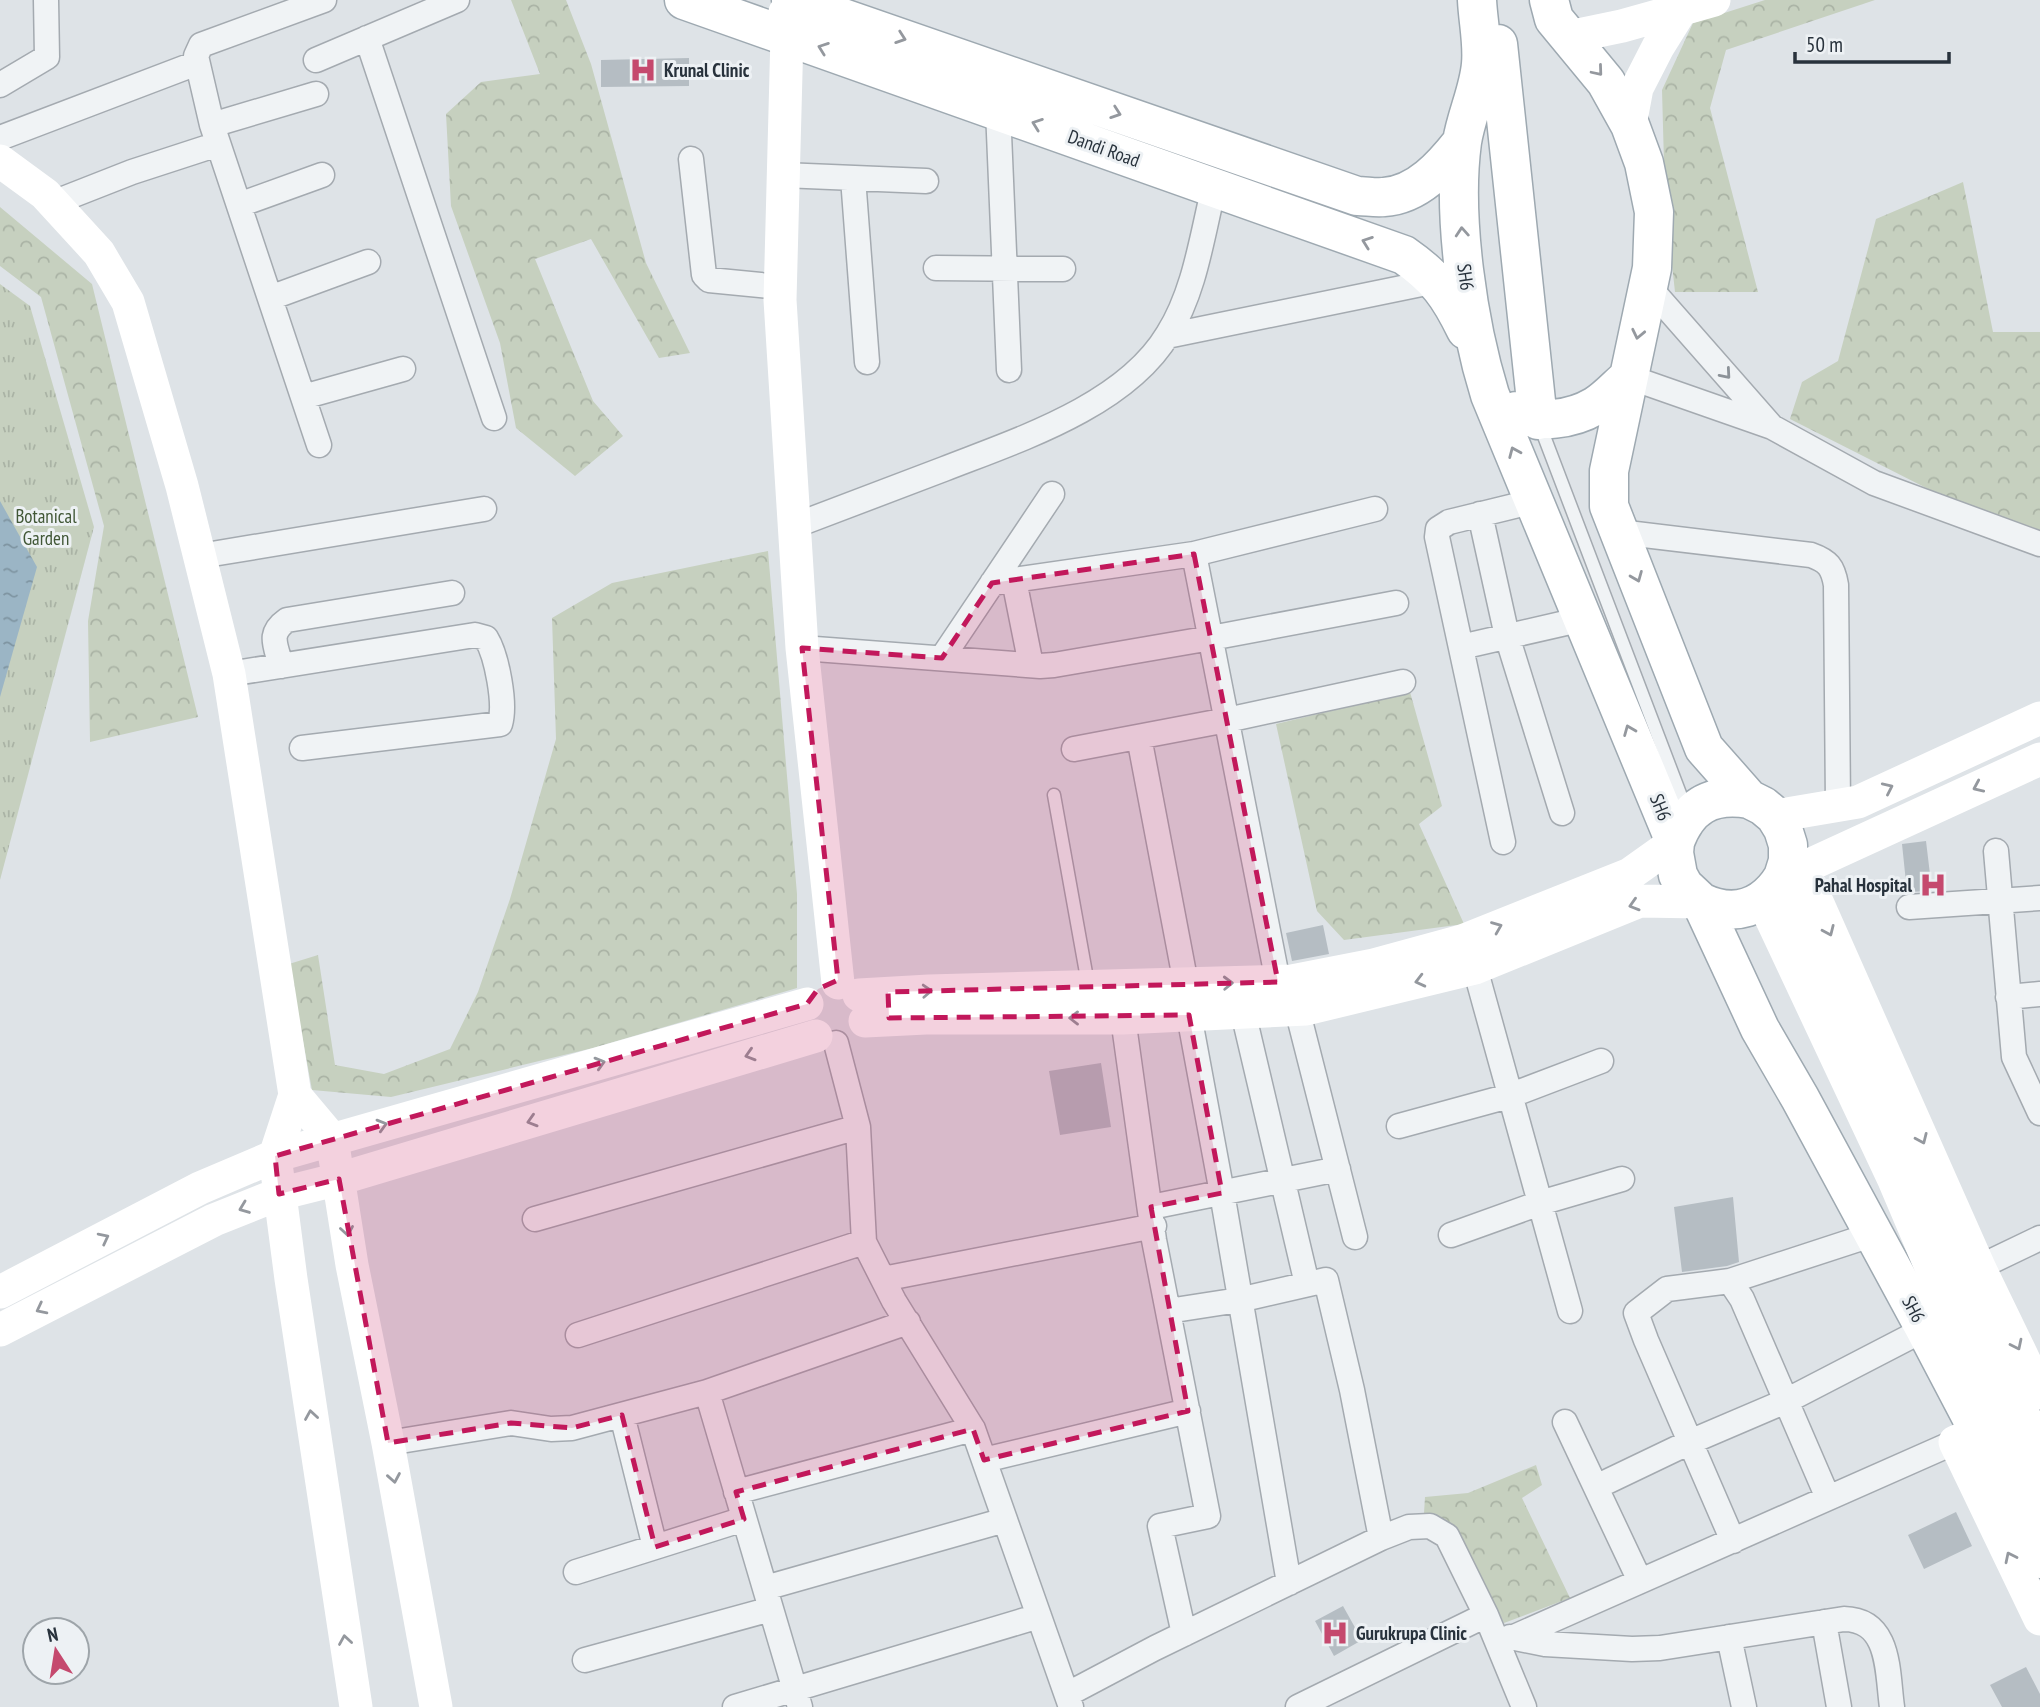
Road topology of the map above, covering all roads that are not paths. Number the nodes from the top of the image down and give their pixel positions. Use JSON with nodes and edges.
{"nodes":[{"id":1,"x":47,"y":0,"type":"edge"},
{"id":2,"x":324,"y":0,"type":"edge"},
{"id":3,"x":457,"y":0,"type":"edge"},
{"id":4,"x":684,"y":0,"type":"edge"},
{"id":5,"x":1476,"y":0,"type":"edge"},
{"id":6,"x":1714,"y":0,"type":"edge"},
{"id":7,"x":1681,"y":10,"type":"junction"},
{"id":8,"x":787,"y":12,"type":"edge"},
{"id":9,"x":1557,"y":19,"type":"edge"},
{"id":10,"x":367,"y":38,"type":"junction"},
{"id":11,"x":1492,"y":47,"type":"junction"},
{"id":12,"x":316,"y":60,"type":"dead end"},
{"id":13,"x":197,"y":63,"type":"junction"},
{"id":14,"x":0,"y":85,"type":"edge"},
{"id":15,"x":316,"y":94,"type":"dead end"},
{"id":16,"x":998,"y":110,"type":"junction"},
{"id":17,"x":1630,"y":125,"type":"junction"},
{"id":18,"x":215,"y":134,"type":"junction"},
{"id":19,"x":0,"y":138,"type":"edge"},
{"id":20,"x":1462,"y":142,"type":"junction"},
{"id":21,"x":691,"y":159,"type":"dead end"},
{"id":22,"x":0,"y":161,"type":"edge"},
{"id":23,"x":322,"y":175,"type":"dead end"},
{"id":24,"x":783,"y":175,"type":"junction"},
{"id":25,"x":853,"y":178,"type":"junction"},
{"id":26,"x":926,"y":181,"type":"dead end"},
{"id":27,"x":1214,"y":187,"type":"junction"},
{"id":28,"x":53,"y":203,"type":"junction"},
{"id":29,"x":239,"y":205,"type":"junction"},
{"id":30,"x":368,"y":262,"type":"dead end"},
{"id":31,"x":1005,"y":267,"type":"junction"},
{"id":32,"x":936,"y":268,"type":"dead end"},
{"id":33,"x":1063,"y":269,"type":"dead end"},
{"id":34,"x":1436,"y":281,"type":"junction"},
{"id":35,"x":1648,"y":286,"type":"junction"},
{"id":36,"x":780,"y":287,"type":"junction"},
{"id":37,"x":270,"y":298,"type":"junction"},
{"id":38,"x":1167,"y":337,"type":"junction"},
{"id":39,"x":1478,"y":354,"type":"junction"},
{"id":40,"x":867,"y":362,"type":"dead end"},
{"id":41,"x":403,"y":369,"type":"dead end"},
{"id":42,"x":1009,"y":370,"type":"dead end"},
{"id":43,"x":1629,"y":377,"type":"junction"},
{"id":44,"x":1490,"y":396,"type":"junction"},
{"id":45,"x":303,"y":397,"type":"junction"},
{"id":46,"x":494,"y":418,"type":"dead end"},
{"id":47,"x":1538,"y":420,"type":"junction"},
{"id":48,"x":1772,"y":427,"type":"junction"},
{"id":49,"x":319,"y":445,"type":"dead end"},
{"id":50,"x":1052,"y":494,"type":"dead end"},
{"id":51,"x":1535,"y":501,"type":"junction"},
{"id":52,"x":484,"y":509,"type":"dead end"},
{"id":53,"x":1375,"y":509,"type":"dead end"},
{"id":54,"x":1480,"y":514,"type":"junction"},
{"id":55,"x":794,"y":526,"type":"junction"},
{"id":56,"x":1619,"y":532,"type":"junction"},
{"id":57,"x":2040,"y":544,"type":"edge"},
{"id":58,"x":1194,"y":554,"type":"junction"},
{"id":59,"x":200,"y":556,"type":"junction"},
{"id":60,"x":1003,"y":581,"type":"junction"},
{"id":61,"x":452,"y":593,"type":"dead end"},
{"id":62,"x":1396,"y":603,"type":"dead end"},
{"id":63,"x":1583,"y":619,"type":"junction"},
{"id":64,"x":1507,"y":636,"type":"junction"},
{"id":65,"x":1210,"y":638,"type":"junction"},
{"id":66,"x":1461,"y":647,"type":"junction"},
{"id":67,"x":802,"y":648,"type":"junction"},
{"id":68,"x":942,"y":658,"type":"junction"},
{"id":69,"x":1031,"y":665,"type":"junction"},
{"id":70,"x":281,"y":666,"type":"junction"},
{"id":71,"x":229,"y":674,"type":"junction"},
{"id":72,"x":1403,"y":682,"type":"dead end"},
{"id":73,"x":2040,"y":718,"type":"edge"},
{"id":74,"x":1227,"y":720,"type":"junction"},
{"id":75,"x":1139,"y":737,"type":"junction"},
{"id":76,"x":302,"y":748,"type":"dead end"},
{"id":77,"x":1074,"y":749,"type":"dead end"},
{"id":78,"x":2040,"y":759,"type":"edge"},
{"id":79,"x":1054,"y":795,"type":"dead end"},
{"id":80,"x":1838,"y":805,"type":"junction"},
{"id":81,"x":1762,"y":807,"type":"junction"},
{"id":82,"x":1562,"y":813,"type":"dead end"},
{"id":83,"x":1682,"y":829,"type":"junction"},
{"id":84,"x":1503,"y":842,"type":"dead end"},
{"id":85,"x":1996,"y":851,"type":"dead end"},
{"id":86,"x":1783,"y":882,"type":"junction"},
{"id":87,"x":2040,"y":898,"type":"edge"},
{"id":88,"x":2000,"y":901,"type":"junction"},
{"id":89,"x":1711,"y":906,"type":"junction"},
{"id":90,"x":1909,"y":907,"type":"dead end"},
{"id":91,"x":1475,"y":968,"type":"junction"},
{"id":92,"x":1278,"y":982,"type":"junction"},
{"id":93,"x":1089,"y":987,"type":"junction"},
{"id":94,"x":2040,"y":994,"type":"edge"},
{"id":95,"x":2008,"y":997,"type":"junction"},
{"id":96,"x":854,"y":1000,"type":"junction"},
{"id":97,"x":1187,"y":1000,"type":"junction"},
{"id":98,"x":807,"y":1004,"type":"junction"},
{"id":99,"x":1297,"y":1009,"type":"junction"},
{"id":100,"x":1243,"y":1012,"type":"junction"},
{"id":101,"x":1123,"y":1018,"type":"junction"},
{"id":102,"x":826,"y":1040,"type":"junction"},
{"id":103,"x":1601,"y":1061,"type":"dead end"},
{"id":104,"x":295,"y":1095,"type":"junction"},
{"id":105,"x":1510,"y":1096,"type":"junction"},
{"id":106,"x":2040,"y":1113,"type":"edge"},
{"id":107,"x":1399,"y":1126,"type":"dead end"},
{"id":108,"x":858,"y":1127,"type":"junction"},
{"id":109,"x":332,"y":1139,"type":"junction"},
{"id":110,"x":275,"y":1156,"type":"junction"},
{"id":111,"x":1338,"y":1169,"type":"junction"},
{"id":112,"x":339,"y":1179,"type":"junction"},
{"id":113,"x":1622,"y":1179,"type":"dead end"},
{"id":114,"x":1283,"y":1181,"type":"junction"},
{"id":115,"x":1223,"y":1194,"type":"junction"},
{"id":116,"x":279,"y":1195,"type":"junction"},
{"id":117,"x":1540,"y":1203,"type":"junction"},
{"id":118,"x":1152,"y":1217,"type":"junction"},
{"id":119,"x":535,"y":1219,"type":"dead end"},
{"id":120,"x":1874,"y":1234,"type":"junction"},
{"id":121,"x":1451,"y":1235,"type":"dead end"},
{"id":122,"x":1355,"y":1237,"type":"dead end"},
{"id":123,"x":2040,"y":1237,"type":"edge"},
{"id":124,"x":864,"y":1242,"type":"junction"},
{"id":125,"x":1968,"y":1272,"type":"junction"},
{"id":126,"x":883,"y":1279,"type":"junction"},
{"id":127,"x":1730,"y":1280,"type":"junction"},
{"id":128,"x":1307,"y":1284,"type":"junction"},
{"id":129,"x":0,"y":1292,"type":"edge"},
{"id":130,"x":1239,"y":1300,"type":"junction"},
{"id":131,"x":1168,"y":1311,"type":"junction"},
{"id":132,"x":1570,"y":1311,"type":"dead end"},
{"id":133,"x":908,"y":1322,"type":"junction"},
{"id":134,"x":1925,"y":1329,"type":"junction"},
{"id":135,"x":0,"y":1330,"type":"edge"},
{"id":136,"x":578,"y":1335,"type":"dead end"},
{"id":137,"x":707,"y":1392,"type":"junction"},
{"id":138,"x":2040,"y":1393,"type":"edge"},
{"id":139,"x":1786,"y":1401,"type":"junction"},
{"id":140,"x":1188,"y":1411,"type":"junction"},
{"id":141,"x":622,"y":1415,"type":"junction"},
{"id":142,"x":1565,"y":1422,"type":"dead end"},
{"id":143,"x":1975,"y":1428,"type":"junction"},
{"id":144,"x":972,"y":1429,"type":"junction"},
{"id":145,"x":1690,"y":1442,"type":"junction"},
{"id":146,"x":387,"y":1443,"type":"junction"},
{"id":147,"x":2040,"y":1457,"type":"edge"},
{"id":148,"x":984,"y":1460,"type":"junction"},
{"id":149,"x":1596,"y":1488,"type":"junction"},
{"id":150,"x":736,"y":1492,"type":"junction"},
{"id":151,"x":1828,"y":1499,"type":"junction"},
{"id":152,"x":2040,"y":1510,"type":"edge"},
{"id":153,"x":744,"y":1518,"type":"junction"},
{"id":154,"x":1005,"y":1520,"type":"junction"},
{"id":155,"x":1381,"y":1538,"type":"junction"},
{"id":156,"x":1732,"y":1541,"type":"junction"},
{"id":157,"x":655,"y":1547,"type":"junction"},
{"id":158,"x":2040,"y":1559,"type":"edge"},
{"id":159,"x":576,"y":1572,"type":"dead end"},
{"id":160,"x":1640,"y":1581,"type":"junction"},
{"id":161,"x":1289,"y":1583,"type":"junction"},
{"id":162,"x":768,"y":1598,"type":"junction"},
{"id":163,"x":1039,"y":1616,"type":"junction"},
{"id":164,"x":2040,"y":1619,"type":"edge"},
{"id":165,"x":1824,"y":1622,"type":"junction"},
{"id":166,"x":1498,"y":1628,"type":"junction"},
{"id":167,"x":1184,"y":1634,"type":"junction"},
{"id":168,"x":1729,"y":1637,"type":"junction"},
{"id":169,"x":585,"y":1660,"type":"dead end"},
{"id":170,"x":797,"y":1698,"type":"edge"},
{"id":171,"x":1069,"y":1700,"type":"edge"},
{"id":172,"x":355,"y":1707,"type":"edge"},
{"id":173,"x":436,"y":1707,"type":"edge"},
{"id":174,"x":735,"y":1707,"type":"edge"},
{"id":175,"x":1298,"y":1707,"type":"edge"},
{"id":176,"x":1524,"y":1707,"type":"edge"},
{"id":177,"x":1744,"y":1707,"type":"edge"},
{"id":178,"x":1839,"y":1707,"type":"edge"},
{"id":179,"x":1892,"y":1707,"type":"edge"}],
"edges":[{"from":1,"to":14,"type":"street"},
{"from":2,"to":13,"type":"street"},
{"from":3,"to":10,"type":"street"},
{"from":4,"to":8,"type":"main road","name":"Dandi Road"},
{"from":5,"to":11,"type":"main road","name":"SH6"},
{"from":6,"to":7,"type":"street"},
{"from":7,"to":9,"type":"street"},
{"from":7,"to":17,"type":"street"},
{"from":16,"to":8,"type":"main road","name":"Dandi Road","one_way":true},
{"from":8,"to":20,"type":"main road","name":"Dandi Road","one_way":true},
{"from":8,"to":24,"type":"street"},
{"from":9,"to":11,"type":"main road"},
{"from":9,"to":17,"type":"main road","one_way":true},
{"from":10,"to":12,"type":"street"},
{"from":10,"to":46,"type":"street"},
{"from":11,"to":20,"type":"main road","name":"SH6"},
{"from":11,"to":47,"type":"main road"},
{"from":13,"to":18,"type":"street"},
{"from":13,"to":19,"type":"street"},
{"from":15,"to":18,"type":"street"},
{"from":27,"to":16,"type":"main road","name":"Dandi Road","one_way":true},
{"from":16,"to":31,"type":"street"},
{"from":17,"to":35,"type":"main road"},
{"from":18,"to":28,"type":"street"},
{"from":18,"to":29,"type":"street"},
{"from":39,"to":20,"type":"main road","name":"SH6","one_way":true},
{"from":21,"to":36,"type":"street"},
{"from":22,"to":28,"type":"street"},
{"from":23,"to":29,"type":"street"},
{"from":24,"to":25,"type":"street"},
{"from":24,"to":36,"type":"street"},
{"from":25,"to":26,"type":"street"},
{"from":25,"to":40,"type":"street"},
{"from":34,"to":27,"type":"main road","name":"Dandi Road","one_way":true},
{"from":27,"to":38,"type":"street"},
{"from":28,"to":59,"type":"street"},
{"from":29,"to":37,"type":"street"},
{"from":30,"to":37,"type":"street"},
{"from":31,"to":32,"type":"street"},
{"from":31,"to":33,"type":"street"},
{"from":31,"to":42,"type":"street"},
{"from":34,"to":38,"type":"street"},
{"from":34,"to":39,"type":"main road","name":"Dandi Road"},
{"from":35,"to":43,"type":"main road","one_way":true},
{"from":35,"to":48,"type":"street","one_way":true},
{"from":36,"to":55,"type":"street"},
{"from":37,"to":45,"type":"street"},
{"from":38,"to":55,"type":"street"},
{"from":39,"to":44,"type":"main road","name":"SH6"},
{"from":41,"to":45,"type":"street"},
{"from":43,"to":47,"type":"main road"},
{"from":43,"to":48,"type":"street"},
{"from":43,"to":56,"type":"main road"},
{"from":44,"to":47,"type":"main road"},
{"from":51,"to":44,"type":"main road","name":"SH6","one_way":true},
{"from":45,"to":49,"type":"street"},
{"from":47,"to":83,"type":"lane"},
{"from":48,"to":57,"type":"street"},
{"from":50,"to":60,"type":"street"},
{"from":51,"to":54,"type":"street"},
{"from":51,"to":63,"type":"main road","name":"SH6"},
{"from":52,"to":59,"type":"street"},
{"from":53,"to":58,"type":"street"},
{"from":54,"to":64,"type":"street"},
{"from":54,"to":66,"type":"street"},
{"from":55,"to":67,"type":"street"},
{"from":56,"to":80,"type":"street"},
{"from":56,"to":81,"type":"main road","one_way":true},
{"from":58,"to":60,"type":"street"},
{"from":58,"to":65,"type":"street"},
{"from":59,"to":71,"type":"street"},
{"from":60,"to":68,"type":"street"},
{"from":60,"to":69,"type":"street"},
{"from":61,"to":70,"type":"street"},
{"from":62,"to":65,"type":"street"},
{"from":63,"to":64,"type":"street"},
{"from":83,"to":63,"type":"main road","name":"SH6","one_way":true},
{"from":64,"to":66,"type":"street"},
{"from":64,"to":82,"type":"street"},
{"from":65,"to":69,"type":"street"},
{"from":65,"to":74,"type":"street"},
{"from":66,"to":84,"type":"street"},
{"from":67,"to":68,"type":"street"},
{"from":67,"to":96,"type":"street"},
{"from":68,"to":69,"type":"street"},
{"from":70,"to":71,"type":"street"},
{"from":70,"to":76,"type":"street"},
{"from":71,"to":104,"type":"street"},
{"from":72,"to":74,"type":"street"},
{"from":80,"to":73,"type":"street","one_way":true},
{"from":74,"to":75,"type":"street"},
{"from":74,"to":92,"type":"street"},
{"from":75,"to":77,"type":"street"},
{"from":75,"to":97,"type":"street"},
{"from":78,"to":86,"type":"street","one_way":true},
{"from":79,"to":93,"type":"lane"},
{"from":80,"to":81,"type":"street"},
{"from":81,"to":83,"type":"main road"},
{"from":81,"to":86,"type":"main road"},
{"from":83,"to":89,"type":"main road","name":"SH6"},
{"from":92,"to":83,"type":"street","one_way":true},
{"from":85,"to":88,"type":"street"},
{"from":86,"to":89,"type":"main road"},
{"from":86,"to":125,"type":"street","one_way":true},
{"from":86,"to":125,"type":"main road"},
{"from":86,"to":143,"type":"street"},
{"from":87,"to":88,"type":"street"},
{"from":88,"to":90,"type":"street"},
{"from":88,"to":95,"type":"street"},
{"from":89,"to":91,"type":"street","one_way":true},
{"from":89,"to":120,"type":"main road","name":"SH6"},
{"from":89,"to":143,"type":"street"},
{"from":91,"to":99,"type":"street","one_way":true},
{"from":91,"to":105,"type":"street"},
{"from":97,"to":92,"type":"street","one_way":true},
{"from":96,"to":93,"type":"street","one_way":true},
{"from":93,"to":97,"type":"street"},
{"from":94,"to":95,"type":"street"},
{"from":95,"to":106,"type":"street"},
{"from":96,"to":98,"type":"street"},
{"from":101,"to":96,"type":"street","one_way":true},
{"from":96,"to":102,"type":"street"},
{"from":97,"to":100,"type":"street"},
{"from":97,"to":101,"type":"street"},
{"from":97,"to":115,"type":"street"},
{"from":98,"to":102,"type":"street"},
{"from":109,"to":98,"type":"street","one_way":true},
{"from":99,"to":100,"type":"street"},
{"from":99,"to":111,"type":"street"},
{"from":100,"to":114,"type":"street"},
{"from":101,"to":118,"type":"street"},
{"from":102,"to":108,"type":"street"},
{"from":102,"to":112,"type":"street","one_way":true},
{"from":103,"to":105,"type":"street"},
{"from":104,"to":109,"type":"street"},
{"from":104,"to":110,"type":"street"},
{"from":105,"to":107,"type":"street"},
{"from":105,"to":117,"type":"street"},
{"from":108,"to":119,"type":"street"},
{"from":108,"to":124,"type":"street"},
{"from":109,"to":110,"type":"street"},
{"from":109,"to":112,"type":"street"},
{"from":110,"to":116,"type":"street"},
{"from":129,"to":110,"type":"street","one_way":true},
{"from":111,"to":114,"type":"street"},
{"from":111,"to":122,"type":"street"},
{"from":112,"to":116,"type":"street"},
{"from":112,"to":146,"type":"street","one_way":true},
{"from":113,"to":117,"type":"street"},
{"from":114,"to":115,"type":"street"},
{"from":114,"to":128,"type":"street"},
{"from":115,"to":118,"type":"street"},
{"from":115,"to":130,"type":"street"},
{"from":116,"to":135,"type":"street","one_way":true},
{"from":172,"to":116,"type":"street","one_way":true},
{"from":117,"to":121,"type":"street"},
{"from":117,"to":132,"type":"street"},
{"from":118,"to":126,"type":"street"},
{"from":118,"to":131,"type":"street"},
{"from":120,"to":127,"type":"street"},
{"from":120,"to":134,"type":"main road","name":"SH6"},
{"from":123,"to":125,"type":"street"},
{"from":124,"to":126,"type":"street"},
{"from":124,"to":136,"type":"street"},
{"from":125,"to":138,"type":"street","one_way":true},
{"from":125,"to":147,"type":"main road"},
{"from":126,"to":133,"type":"street"},
{"from":127,"to":139,"type":"street"},
{"from":127,"to":145,"type":"street"},
{"from":128,"to":130,"type":"street"},
{"from":128,"to":155,"type":"street"},
{"from":130,"to":131,"type":"street"},
{"from":130,"to":161,"type":"street"},
{"from":131,"to":140,"type":"street"},
{"from":133,"to":137,"type":"street"},
{"from":133,"to":144,"type":"street"},
{"from":134,"to":139,"type":"street"},
{"from":134,"to":143,"type":"main road","name":"SH6"},
{"from":137,"to":141,"type":"street"},
{"from":137,"to":150,"type":"street"},
{"from":139,"to":145,"type":"street"},
{"from":139,"to":151,"type":"street"},
{"from":140,"to":148,"type":"street"},
{"from":140,"to":167,"type":"street"},
{"from":141,"to":146,"type":"street"},
{"from":141,"to":157,"type":"street"},
{"from":142,"to":149,"type":"street"},
{"from":143,"to":151,"type":"street"},
{"from":143,"to":152,"type":"street"},
{"from":143,"to":158,"type":"main road","name":"SH6"},
{"from":164,"to":143,"type":"street","one_way":true},
{"from":144,"to":148,"type":"street"},
{"from":144,"to":150,"type":"street"},
{"from":145,"to":149,"type":"street"},
{"from":145,"to":156,"type":"street"},
{"from":146,"to":173,"type":"street","one_way":true},
{"from":148,"to":154,"type":"street"},
{"from":149,"to":160,"type":"street"},
{"from":150,"to":153,"type":"street"},
{"from":151,"to":156,"type":"street"},
{"from":153,"to":157,"type":"street"},
{"from":153,"to":162,"type":"street"},
{"from":154,"to":162,"type":"street"},
{"from":154,"to":163,"type":"street"},
{"from":155,"to":161,"type":"street"},
{"from":155,"to":166,"type":"street"},
{"from":156,"to":160,"type":"street"},
{"from":157,"to":159,"type":"street"},
{"from":160,"to":166,"type":"street"},
{"from":161,"to":167,"type":"street"},
{"from":162,"to":169,"type":"street"},
{"from":162,"to":170,"type":"street"},
{"from":163,"to":170,"type":"street"},
{"from":163,"to":171,"type":"street"},
{"from":165,"to":168,"type":"street"},
{"from":165,"to":178,"type":"street"},
{"from":165,"to":179,"type":"street"},
{"from":166,"to":168,"type":"street"},
{"from":166,"to":175,"type":"street"},
{"from":166,"to":176,"type":"street"},
{"from":167,"to":171,"type":"street"},
{"from":168,"to":177,"type":"street"},
{"from":170,"to":174,"type":"street"}]}
